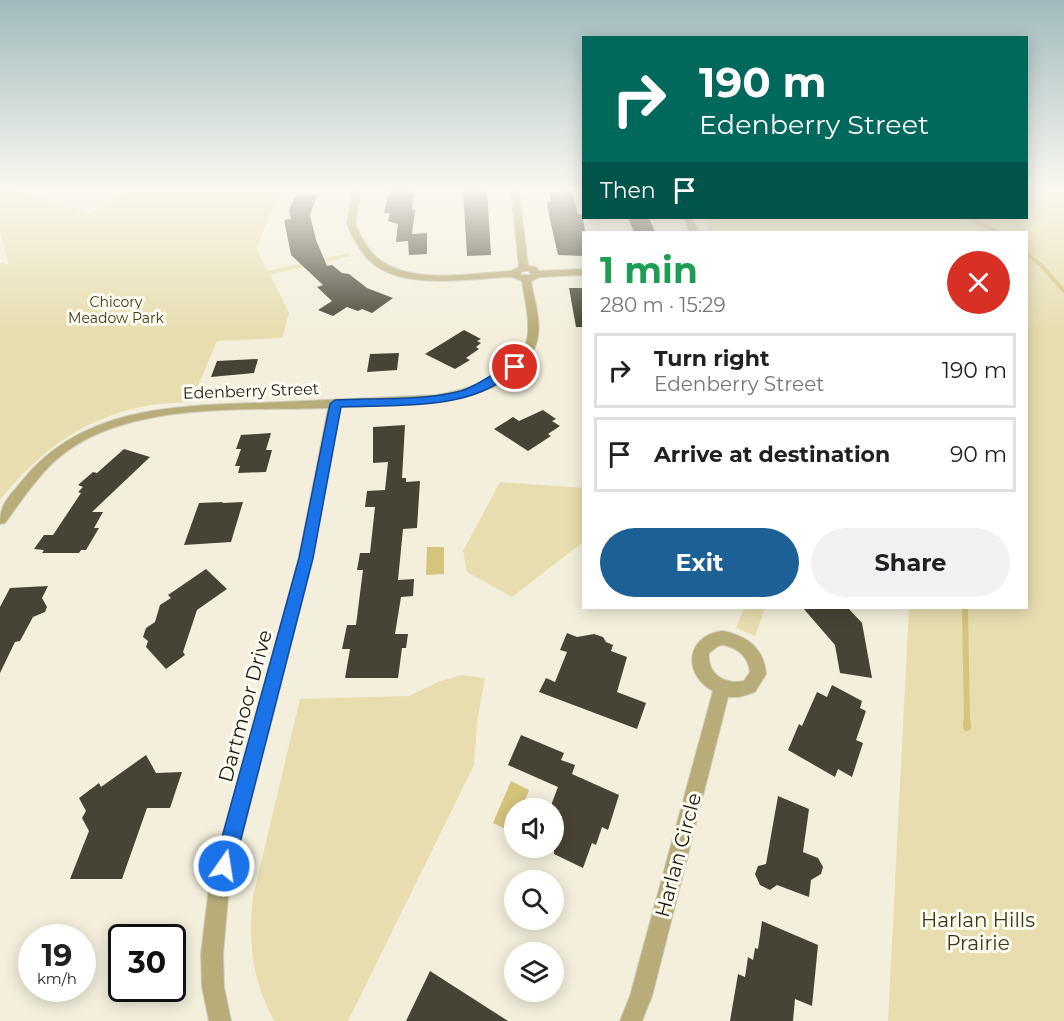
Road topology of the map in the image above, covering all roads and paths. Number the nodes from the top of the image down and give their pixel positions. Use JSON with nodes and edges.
{"nodes":[{"id":1,"x":359,"y":237,"type":"edge"},
{"id":2,"x":518,"y":237,"type":"edge"},
{"id":3,"x":582,"y":272,"type":"edge"},
{"id":4,"x":521,"y":274,"type":"junction"},
{"id":5,"x":335,"y":404,"type":"junction"},
{"id":6,"x":0,"y":519,"type":"edge"},
{"id":7,"x":722,"y":688,"type":"dead end"},
{"id":8,"x":220,"y":1021,"type":"edge"},
{"id":9,"x":631,"y":1021,"type":"edge"}],
"edges":[{"from":1,"to":4,"type":"street"},
{"from":2,"to":4,"type":"street","name":"Edenberry Street"},
{"from":3,"to":4,"type":"street"},
{"from":4,"to":5,"type":"street","name":"Edenberry Street"},
{"from":5,"to":6,"type":"street","name":"Edenberry Street"},
{"from":5,"to":8,"type":"street","name":"Dartmoor Drive"},
{"from":7,"to":9,"type":"street","name":"Harlan Circle"}]}
